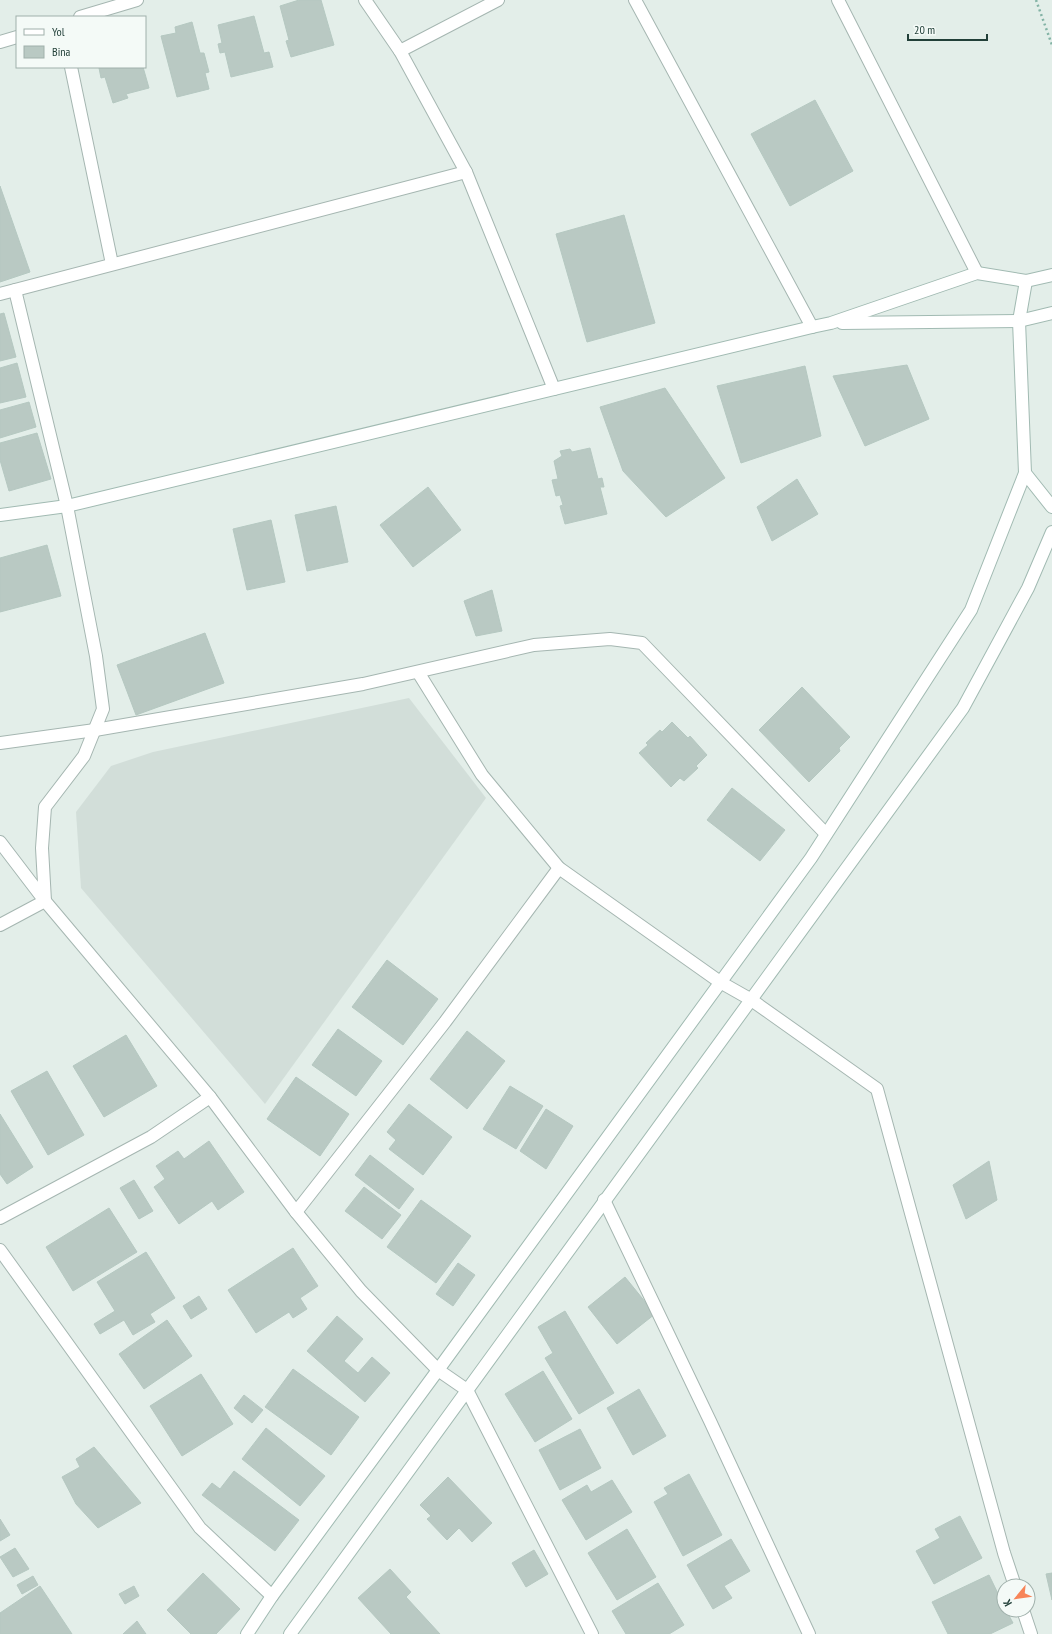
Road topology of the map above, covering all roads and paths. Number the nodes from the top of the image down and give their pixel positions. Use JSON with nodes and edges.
{"nodes":[{"id":1,"x":137,"y":0,"type":"edge"},
{"id":2,"x":365,"y":0,"type":"edge"},
{"id":3,"x":498,"y":0,"type":"edge"},
{"id":4,"x":636,"y":0,"type":"edge"},
{"id":5,"x":838,"y":0,"type":"edge"},
{"id":6,"x":1036,"y":0,"type":"edge"},
{"id":7,"x":83,"y":16,"type":"edge"},
{"id":8,"x":16,"y":37,"type":"edge"},
{"id":9,"x":0,"y":42,"type":"edge"},
{"id":10,"x":1052,"y":45,"type":"edge"},
{"id":11,"x":400,"y":51,"type":"junction"},
{"id":12,"x":71,"y":68,"type":"edge"},
{"id":13,"x":466,"y":172,"type":"junction"},
{"id":14,"x":112,"y":264,"type":"junction"},
{"id":15,"x":977,"y":273,"type":"junction"},
{"id":16,"x":1052,"y":275,"type":"edge"},
{"id":17,"x":1026,"y":281,"type":"junction"},
{"id":18,"x":15,"y":290,"type":"junction"},
{"id":19,"x":0,"y":294,"type":"edge"},
{"id":20,"x":1052,"y":313,"type":"edge"},
{"id":21,"x":1019,"y":321,"type":"junction"},
{"id":22,"x":831,"y":323,"type":"junction"},
{"id":23,"x":812,"y":328,"type":"junction"},
{"id":24,"x":554,"y":389,"type":"junction"},
{"id":25,"x":1025,"y":473,"type":"junction"},
{"id":26,"x":67,"y":506,"type":"junction"},
{"id":27,"x":1052,"y":507,"type":"edge"},
{"id":28,"x":0,"y":515,"type":"edge"},
{"id":29,"x":1052,"y":532,"type":"edge"},
{"id":30,"x":418,"y":672,"type":"junction"},
{"id":31,"x":94,"y":730,"type":"junction"},
{"id":32,"x":0,"y":743,"type":"edge"},
{"id":33,"x":826,"y":834,"type":"junction"},
{"id":34,"x":0,"y":842,"type":"edge"},
{"id":35,"x":559,"y":868,"type":"junction"},
{"id":36,"x":44,"y":902,"type":"junction"},
{"id":37,"x":0,"y":925,"type":"edge"},
{"id":38,"x":720,"y":982,"type":"junction"},
{"id":39,"x":750,"y":999,"type":"junction"},
{"id":40,"x":210,"y":1097,"type":"junction"},
{"id":41,"x":604,"y":1200,"type":"junction"},
{"id":42,"x":296,"y":1212,"type":"junction"},
{"id":43,"x":0,"y":1218,"type":"edge"},
{"id":44,"x":0,"y":1250,"type":"edge"},
{"id":45,"x":438,"y":1370,"type":"junction"},
{"id":46,"x":467,"y":1390,"type":"junction"},
{"id":47,"x":1012,"y":1578,"type":"edge"},
{"id":48,"x":272,"y":1596,"type":"junction"},
{"id":49,"x":1026,"y":1618,"type":"edge"},
{"id":50,"x":247,"y":1634,"type":"edge"},
{"id":51,"x":290,"y":1634,"type":"edge"},
{"id":52,"x":592,"y":1634,"type":"edge"},
{"id":53,"x":808,"y":1634,"type":"edge"},
{"id":54,"x":1031,"y":1634,"type":"edge"}],
"edges":[{"from":1,"to":7,"type":"street"},
{"from":2,"to":11,"type":"street"},
{"from":3,"to":11,"type":"street"},
{"from":4,"to":23,"type":"street"},
{"from":5,"to":15,"type":"street"},
{"from":6,"to":10,"type":"path"},
{"from":8,"to":9,"type":"street"},
{"from":11,"to":13,"type":"street"},
{"from":12,"to":14,"type":"street"},
{"from":13,"to":14,"type":"street"},
{"from":13,"to":24,"type":"street"},
{"from":14,"to":18,"type":"street"},
{"from":15,"to":17,"type":"street"},
{"from":15,"to":22,"type":"street"},
{"from":16,"to":17,"type":"street"},
{"from":17,"to":21,"type":"street"},
{"from":18,"to":19,"type":"street"},
{"from":18,"to":26,"type":"street"},
{"from":20,"to":21,"type":"street"},
{"from":21,"to":22,"type":"street"},
{"from":21,"to":25,"type":"street"},
{"from":22,"to":23,"type":"street"},
{"from":23,"to":24,"type":"street"},
{"from":24,"to":26,"type":"street"},
{"from":25,"to":27,"type":"street"},
{"from":25,"to":33,"type":"street"},
{"from":26,"to":28,"type":"street"},
{"from":26,"to":31,"type":"street"},
{"from":29,"to":39,"type":"street"},
{"from":30,"to":31,"type":"street"},
{"from":30,"to":33,"type":"street"},
{"from":30,"to":35,"type":"street"},
{"from":31,"to":32,"type":"street"},
{"from":31,"to":36,"type":"street"},
{"from":33,"to":38,"type":"street"},
{"from":34,"to":36,"type":"street"},
{"from":35,"to":38,"type":"street"},
{"from":35,"to":42,"type":"street"},
{"from":36,"to":37,"type":"street"},
{"from":36,"to":40,"type":"street"},
{"from":38,"to":39,"type":"street"},
{"from":38,"to":45,"type":"street"},
{"from":39,"to":41,"type":"street"},
{"from":39,"to":47,"type":"street"},
{"from":40,"to":42,"type":"street"},
{"from":40,"to":43,"type":"street"},
{"from":41,"to":46,"type":"street"},
{"from":41,"to":53,"type":"street"},
{"from":42,"to":45,"type":"street"},
{"from":44,"to":48,"type":"street"},
{"from":45,"to":46,"type":"street"},
{"from":45,"to":48,"type":"street"},
{"from":46,"to":51,"type":"street"},
{"from":46,"to":52,"type":"street"},
{"from":48,"to":50,"type":"street"},
{"from":49,"to":54,"type":"street"}]}
